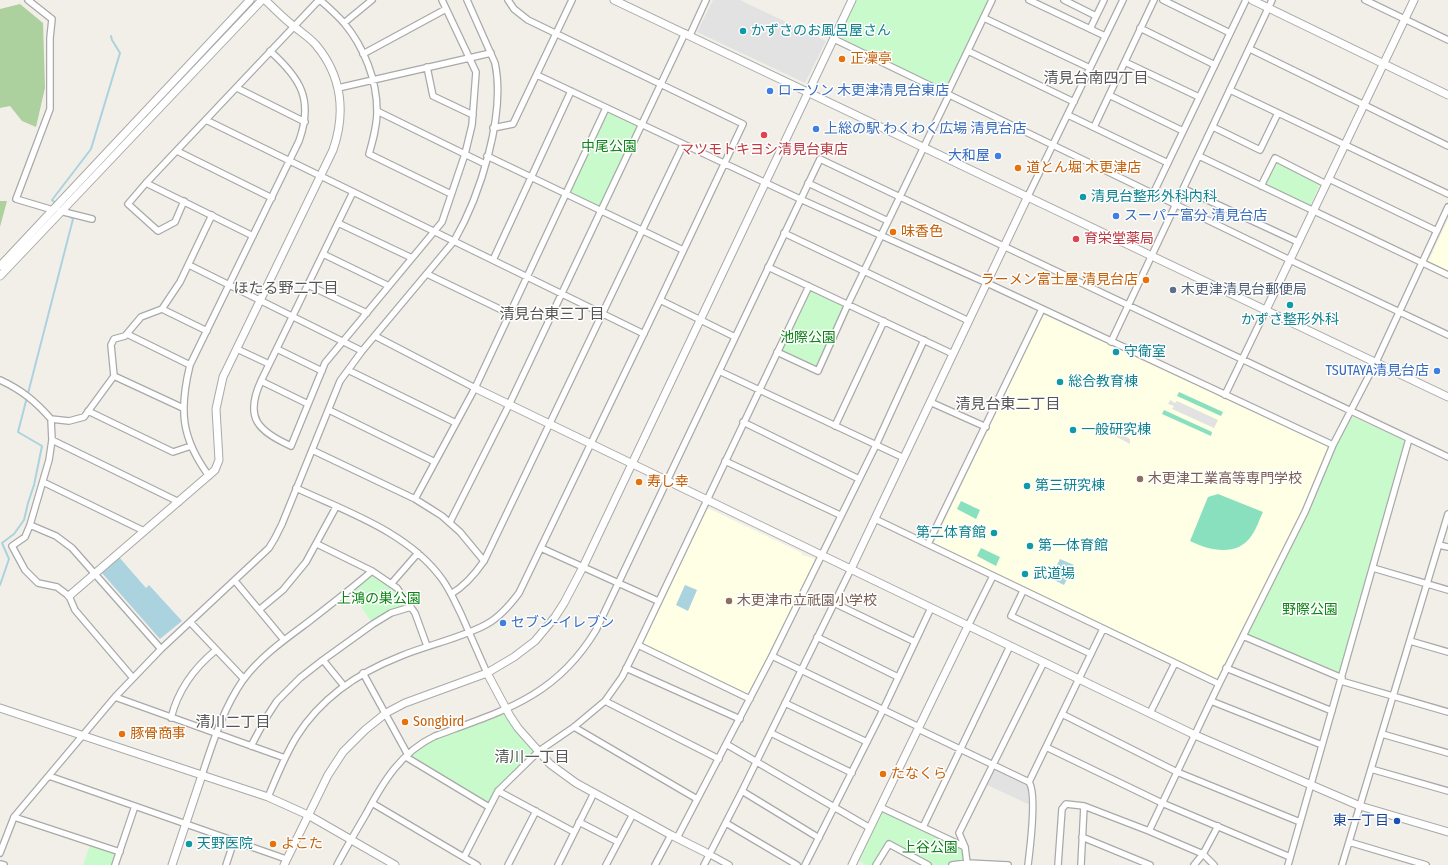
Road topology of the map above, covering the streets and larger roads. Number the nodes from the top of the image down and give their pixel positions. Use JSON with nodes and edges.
{"nodes":[{"id":1,"x":28,"y":0,"type":"edge"},
{"id":2,"x":250,"y":0,"type":"edge"},
{"id":3,"x":262,"y":0,"type":"edge"},
{"id":4,"x":265,"y":0,"type":"edge"},
{"id":5,"x":320,"y":0,"type":"edge"},
{"id":6,"x":372,"y":0,"type":"edge"},
{"id":7,"x":442,"y":0,"type":"edge"},
{"id":8,"x":467,"y":0,"type":"edge"},
{"id":9,"x":508,"y":0,"type":"edge"},
{"id":10,"x":572,"y":0,"type":"edge"},
{"id":11,"x":614,"y":0,"type":"edge"},
{"id":12,"x":706,"y":0,"type":"edge"},
{"id":13,"x":852,"y":0,"type":"edge"},
{"id":14,"x":992,"y":0,"type":"edge"},
{"id":15,"x":1064,"y":0,"type":"edge"},
{"id":16,"x":1104,"y":0,"type":"edge"},
{"id":17,"x":1123,"y":0,"type":"edge"},
{"id":18,"x":1154,"y":0,"type":"edge"},
{"id":19,"x":1163,"y":0,"type":"edge"},
{"id":20,"x":1246,"y":0,"type":"edge"},
{"id":21,"x":1252,"y":0,"type":"edge"},
{"id":22,"x":1272,"y":0,"type":"edge"},
{"id":23,"x":1365,"y":0,"type":"edge"},
{"id":24,"x":1414,"y":0,"type":"edge"},
{"id":25,"x":1033,"y":1,"type":"edge"},
{"id":26,"x":1269,"y":8,"type":"junction"},
{"id":27,"x":446,"y":9,"type":"junction"},
{"id":28,"x":1096,"y":16,"type":"junction"},
{"id":29,"x":984,"y":18,"type":"junction"},
{"id":30,"x":1405,"y":19,"type":"junction"},
{"id":31,"x":344,"y":23,"type":"junction"},
{"id":32,"x":294,"y":27,"type":"junction"},
{"id":33,"x":1140,"y":28,"type":"junction"},
{"id":34,"x":1090,"y":29,"type":"junction"},
{"id":35,"x":557,"y":33,"type":"junction"},
{"id":36,"x":1230,"y":33,"type":"junction"},
{"id":37,"x":687,"y":34,"type":"junction"},
{"id":38,"x":1105,"y":36,"type":"junction"},
{"id":39,"x":834,"y":39,"type":"junction"},
{"id":40,"x":1448,"y":40,"type":"edge"},
{"id":41,"x":1250,"y":49,"type":"junction"},
{"id":42,"x":270,"y":51,"type":"junction"},
{"id":43,"x":968,"y":51,"type":"junction"},
{"id":44,"x":490,"y":53,"type":"junction"},
{"id":45,"x":363,"y":54,"type":"junction"},
{"id":46,"x":469,"y":58,"type":"junction"},
{"id":47,"x":1125,"y":62,"type":"junction"},
{"id":48,"x":1384,"y":63,"type":"junction"},
{"id":49,"x":1215,"y":65,"type":"junction"},
{"id":50,"x":427,"y":68,"type":"junction"},
{"id":51,"x":1090,"y":68,"type":"junction"},
{"id":52,"x":537,"y":75,"type":"junction"},
{"id":53,"x":372,"y":80,"type":"junction"},
{"id":54,"x":661,"y":84,"type":"junction"},
{"id":55,"x":237,"y":88,"type":"junction"},
{"id":56,"x":338,"y":88,"type":"junction"},
{"id":57,"x":1230,"y":90,"type":"junction"},
{"id":58,"x":571,"y":91,"type":"junction"},
{"id":59,"x":808,"y":92,"type":"junction"},
{"id":60,"x":948,"y":94,"type":"junction"},
{"id":61,"x":1109,"y":94,"type":"junction"},
{"id":62,"x":1448,"y":95,"type":"edge"},
{"id":63,"x":1199,"y":97,"type":"junction"},
{"id":64,"x":1074,"y":102,"type":"junction"},
{"id":65,"x":1364,"y":105,"type":"junction"},
{"id":66,"x":606,"y":108,"type":"junction"},
{"id":67,"x":377,"y":111,"type":"junction"},
{"id":68,"x":1278,"y":113,"type":"junction"},
{"id":69,"x":473,"y":114,"type":"junction"},
{"id":70,"x":1068,"y":115,"type":"junction"},
{"id":71,"x":206,"y":120,"type":"junction"},
{"id":72,"x":305,"y":122,"type":"junction"},
{"id":73,"x":642,"y":125,"type":"junction"},
{"id":74,"x":1094,"y":127,"type":"junction"},
{"id":75,"x":1213,"y":127,"type":"junction"},
{"id":76,"x":494,"y":128,"type":"junction"},
{"id":77,"x":1183,"y":131,"type":"junction"},
{"id":78,"x":683,"y":144,"type":"junction"},
{"id":79,"x":1053,"y":145,"type":"junction"},
{"id":80,"x":1345,"y":145,"type":"junction"},
{"id":81,"x":1448,"y":146,"type":"edge"},
{"id":82,"x":924,"y":147,"type":"junction"},
{"id":83,"x":177,"y":151,"type":"junction"},
{"id":84,"x":465,"y":154,"type":"junction"},
{"id":85,"x":487,"y":156,"type":"junction"},
{"id":86,"x":1199,"y":156,"type":"junction"},
{"id":87,"x":290,"y":161,"type":"junction"},
{"id":88,"x":485,"y":164,"type":"junction"},
{"id":89,"x":724,"y":164,"type":"junction"},
{"id":90,"x":1168,"y":164,"type":"junction"},
{"id":91,"x":321,"y":176,"type":"junction"},
{"id":92,"x":531,"y":178,"type":"junction"},
{"id":93,"x":1327,"y":181,"type":"junction"},
{"id":94,"x":146,"y":183,"type":"junction"},
{"id":95,"x":765,"y":183,"type":"junction"},
{"id":96,"x":808,"y":183,"type":"junction"},
{"id":97,"x":1261,"y":186,"type":"junction"},
{"id":98,"x":1184,"y":189,"type":"junction"},
{"id":99,"x":353,"y":192,"type":"junction"},
{"id":100,"x":451,"y":194,"type":"junction"},
{"id":101,"x":1153,"y":194,"type":"junction"},
{"id":102,"x":1448,"y":194,"type":"edge"},
{"id":103,"x":566,"y":195,"type":"junction"},
{"id":104,"x":1028,"y":196,"type":"junction"},
{"id":105,"x":900,"y":197,"type":"junction"},
{"id":106,"x":272,"y":198,"type":"junction"},
{"id":107,"x":800,"y":199,"type":"junction"},
{"id":108,"x":184,"y":201,"type":"junction"},
{"id":109,"x":1176,"y":205,"type":"junction"},
{"id":110,"x":1448,"y":207,"type":"edge"},
{"id":111,"x":57,"y":211,"type":"junction"},
{"id":112,"x":601,"y":211,"type":"junction"},
{"id":113,"x":1313,"y":211,"type":"junction"},
{"id":114,"x":212,"y":215,"type":"junction"},
{"id":115,"x":92,"y":220,"type":"dead end"},
{"id":116,"x":888,"y":221,"type":"junction"},
{"id":117,"x":338,"y":223,"type":"junction"},
{"id":118,"x":434,"y":231,"type":"junction"},
{"id":119,"x":642,"y":231,"type":"junction"},
{"id":120,"x":1437,"y":231,"type":"junction"},
{"id":121,"x":784,"y":233,"type":"junction"},
{"id":122,"x":253,"y":236,"type":"junction"},
{"id":123,"x":881,"y":236,"type":"junction"},
{"id":124,"x":454,"y":241,"type":"junction"},
{"id":125,"x":1298,"y":242,"type":"junction"},
{"id":126,"x":1004,"y":247,"type":"junction"},
{"id":127,"x":684,"y":250,"type":"junction"},
{"id":128,"x":323,"y":254,"type":"junction"},
{"id":129,"x":1153,"y":255,"type":"junction"},
{"id":130,"x":412,"y":258,"type":"junction"},
{"id":131,"x":493,"y":260,"type":"junction"},
{"id":132,"x":1290,"y":260,"type":"junction"},
{"id":133,"x":1422,"y":263,"type":"junction"},
{"id":134,"x":189,"y":265,"type":"junction"},
{"id":135,"x":0,"y":266,"type":"edge"},
{"id":136,"x":768,"y":268,"type":"junction"},
{"id":137,"x":864,"y":271,"type":"junction"},
{"id":138,"x":427,"y":274,"type":"junction"},
{"id":139,"x":1448,"y":275,"type":"edge"},
{"id":140,"x":0,"y":276,"type":"edge"},
{"id":141,"x":527,"y":277,"type":"junction"},
{"id":142,"x":987,"y":283,"type":"junction"},
{"id":143,"x":229,"y":285,"type":"junction"},
{"id":144,"x":308,"y":286,"type":"junction"},
{"id":145,"x":389,"y":286,"type":"junction"},
{"id":146,"x":809,"y":286,"type":"junction"},
{"id":147,"x":562,"y":294,"type":"junction"},
{"id":148,"x":660,"y":300,"type":"junction"},
{"id":149,"x":261,"y":301,"type":"junction"},
{"id":150,"x":848,"y":304,"type":"junction"},
{"id":151,"x":1128,"y":306,"type":"junction"},
{"id":152,"x":162,"y":309,"type":"junction"},
{"id":153,"x":1042,"y":309,"type":"junction"},
{"id":154,"x":1266,"y":310,"type":"junction"},
{"id":155,"x":1399,"y":312,"type":"junction"},
{"id":156,"x":367,"y":313,"type":"junction"},
{"id":157,"x":510,"y":314,"type":"junction"},
{"id":158,"x":602,"y":314,"type":"junction"},
{"id":159,"x":292,"y":317,"type":"junction"},
{"id":160,"x":700,"y":320,"type":"junction"},
{"id":161,"x":969,"y":321,"type":"junction"},
{"id":162,"x":884,"y":322,"type":"junction"},
{"id":163,"x":206,"y":331,"type":"junction"},
{"id":164,"x":127,"y":334,"type":"junction"},
{"id":165,"x":644,"y":334,"type":"junction"},
{"id":166,"x":1448,"y":335,"type":"edge"},
{"id":167,"x":375,"y":336,"type":"junction"},
{"id":168,"x":735,"y":337,"type":"junction"},
{"id":169,"x":924,"y":340,"type":"junction"},
{"id":170,"x":343,"y":342,"type":"junction"},
{"id":171,"x":1111,"y":342,"type":"junction"},
{"id":172,"x":237,"y":349,"type":"junction"},
{"id":173,"x":277,"y":349,"type":"junction"},
{"id":174,"x":362,"y":351,"type":"junction"},
{"id":175,"x":777,"y":352,"type":"junction"},
{"id":176,"x":953,"y":354,"type":"junction"},
{"id":177,"x":1242,"y":360,"type":"junction"},
{"id":178,"x":1376,"y":362,"type":"junction"},
{"id":179,"x":269,"y":364,"type":"junction"},
{"id":180,"x":190,"y":365,"type":"junction"},
{"id":181,"x":348,"y":370,"type":"junction"},
{"id":182,"x":322,"y":371,"type":"junction"},
{"id":183,"x":719,"y":371,"type":"junction"},
{"id":184,"x":114,"y":376,"type":"junction"},
{"id":185,"x":0,"y":380,"type":"edge"},
{"id":186,"x":261,"y":381,"type":"junction"},
{"id":187,"x":475,"y":388,"type":"junction"},
{"id":188,"x":759,"y":390,"type":"junction"},
{"id":189,"x":1225,"y":395,"type":"junction"},
{"id":190,"x":1448,"y":396,"type":"edge"},
{"id":191,"x":930,"y":402,"type":"junction"},
{"id":192,"x":308,"y":404,"type":"junction"},
{"id":193,"x":509,"y":405,"type":"junction"},
{"id":194,"x":183,"y":408,"type":"junction"},
{"id":195,"x":328,"y":410,"type":"junction"},
{"id":196,"x":88,"y":411,"type":"junction"},
{"id":197,"x":1350,"y":411,"type":"junction"},
{"id":198,"x":51,"y":419,"type":"junction"},
{"id":199,"x":743,"y":422,"type":"junction"},
{"id":200,"x":456,"y":424,"type":"junction"},
{"id":201,"x":550,"y":424,"type":"junction"},
{"id":202,"x":835,"y":426,"type":"junction"},
{"id":203,"x":986,"y":427,"type":"junction"},
{"id":204,"x":1410,"y":439,"type":"junction"},
{"id":205,"x":52,"y":440,"type":"junction"},
{"id":206,"x":591,"y":444,"type":"junction"},
{"id":207,"x":876,"y":445,"type":"junction"},
{"id":208,"x":1333,"y":445,"type":"junction"},
{"id":209,"x":191,"y":446,"type":"junction"},
{"id":210,"x":312,"y":450,"type":"junction"},
{"id":211,"x":1448,"y":457,"type":"edge"},
{"id":212,"x":904,"y":458,"type":"junction"},
{"id":213,"x":725,"y":461,"type":"junction"},
{"id":214,"x":435,"y":462,"type":"junction"},
{"id":215,"x":632,"y":464,"type":"junction"},
{"id":216,"x":209,"y":476,"type":"junction"},
{"id":217,"x":859,"y":479,"type":"junction"},
{"id":218,"x":668,"y":481,"type":"junction"},
{"id":219,"x":43,"y":482,"type":"junction"},
{"id":220,"x":296,"y":488,"type":"junction"},
{"id":221,"x":415,"y":499,"type":"junction"},
{"id":222,"x":707,"y":500,"type":"junction"},
{"id":223,"x":179,"y":502,"type":"junction"},
{"id":224,"x":336,"y":507,"type":"junction"},
{"id":225,"x":1448,"y":514,"type":"edge"},
{"id":226,"x":840,"y":515,"type":"junction"},
{"id":227,"x":875,"y":519,"type":"junction"},
{"id":228,"x":450,"y":522,"type":"junction"},
{"id":229,"x":30,"y":524,"type":"junction"},
{"id":230,"x":144,"y":531,"type":"junction"},
{"id":231,"x":317,"y":544,"type":"junction"},
{"id":232,"x":928,"y":544,"type":"junction"},
{"id":233,"x":1439,"y":545,"type":"junction"},
{"id":234,"x":1448,"y":547,"type":"edge"},
{"id":235,"x":541,"y":548,"type":"junction"},
{"id":236,"x":418,"y":553,"type":"junction"},
{"id":237,"x":821,"y":555,"type":"junction"},
{"id":238,"x":484,"y":561,"type":"junction"},
{"id":239,"x":582,"y":567,"type":"junction"},
{"id":240,"x":1373,"y":568,"type":"junction"},
{"id":241,"x":851,"y":569,"type":"junction"},
{"id":242,"x":372,"y":571,"type":"junction"},
{"id":243,"x":94,"y":574,"type":"junction"},
{"id":244,"x":992,"y":576,"type":"junction"},
{"id":245,"x":235,"y":581,"type":"junction"},
{"id":246,"x":618,"y":583,"type":"junction"},
{"id":247,"x":391,"y":584,"type":"junction"},
{"id":248,"x":1427,"y":584,"type":"junction"},
{"id":249,"x":1448,"y":590,"type":"edge"},
{"id":250,"x":1023,"y":591,"type":"junction"},
{"id":251,"x":451,"y":594,"type":"junction"},
{"id":252,"x":69,"y":596,"type":"junction"},
{"id":253,"x":658,"y":601,"type":"junction"},
{"id":254,"x":834,"y":603,"type":"junction"},
{"id":255,"x":410,"y":607,"type":"junction"},
{"id":256,"x":931,"y":608,"type":"junction"},
{"id":257,"x":259,"y":610,"type":"junction"},
{"id":258,"x":190,"y":622,"type":"junction"},
{"id":259,"x":968,"y":626,"type":"junction"},
{"id":260,"x":1104,"y":629,"type":"junction"},
{"id":261,"x":469,"y":632,"type":"junction"},
{"id":262,"x":1243,"y":636,"type":"junction"},
{"id":263,"x":817,"y":637,"type":"junction"},
{"id":264,"x":284,"y":640,"type":"junction"},
{"id":265,"x":1410,"y":641,"type":"junction"},
{"id":266,"x":915,"y":642,"type":"junction"},
{"id":267,"x":638,"y":645,"type":"junction"},
{"id":268,"x":427,"y":646,"type":"junction"},
{"id":269,"x":1010,"y":646,"type":"junction"},
{"id":270,"x":161,"y":649,"type":"junction"},
{"id":271,"x":216,"y":650,"type":"junction"},
{"id":272,"x":1448,"y":652,"type":"edge"},
{"id":273,"x":1091,"y":654,"type":"junction"},
{"id":274,"x":772,"y":656,"type":"junction"},
{"id":275,"x":323,"y":660,"type":"junction"},
{"id":276,"x":1044,"y":662,"type":"junction"},
{"id":277,"x":1175,"y":663,"type":"junction"},
{"id":278,"x":626,"y":668,"type":"junction"},
{"id":279,"x":1226,"y":668,"type":"junction"},
{"id":280,"x":801,"y":670,"type":"junction"},
{"id":281,"x":363,"y":673,"type":"junction"},
{"id":282,"x":487,"y":673,"type":"junction"},
{"id":283,"x":898,"y":677,"type":"junction"},
{"id":284,"x":133,"y":678,"type":"junction"},
{"id":285,"x":244,"y":679,"type":"junction"},
{"id":286,"x":1079,"y":679,"type":"junction"},
{"id":287,"x":1341,"y":679,"type":"junction"},
{"id":288,"x":1219,"y":684,"type":"junction"},
{"id":289,"x":344,"y":686,"type":"junction"},
{"id":290,"x":1393,"y":696,"type":"junction"},
{"id":291,"x":115,"y":697,"type":"junction"},
{"id":292,"x":750,"y":699,"type":"junction"},
{"id":293,"x":605,"y":701,"type":"junction"},
{"id":294,"x":1211,"y":701,"type":"junction"},
{"id":295,"x":785,"y":702,"type":"junction"},
{"id":296,"x":0,"y":708,"type":"edge"},
{"id":297,"x":506,"y":710,"type":"junction"},
{"id":298,"x":883,"y":710,"type":"junction"},
{"id":299,"x":1332,"y":711,"type":"junction"},
{"id":300,"x":1448,"y":712,"type":"edge"},
{"id":301,"x":1150,"y":713,"type":"junction"},
{"id":302,"x":386,"y":714,"type":"junction"},
{"id":303,"x":1062,"y":714,"type":"junction"},
{"id":304,"x":171,"y":718,"type":"junction"},
{"id":305,"x":740,"y":719,"type":"junction"},
{"id":306,"x":574,"y":727,"type":"junction"},
{"id":307,"x":919,"y":728,"type":"junction"},
{"id":308,"x":770,"y":733,"type":"junction"},
{"id":309,"x":216,"y":734,"type":"junction"},
{"id":310,"x":1382,"y":734,"type":"junction"},
{"id":311,"x":1195,"y":735,"type":"junction"},
{"id":312,"x":83,"y":736,"type":"junction"},
{"id":313,"x":866,"y":742,"type":"junction"},
{"id":314,"x":726,"y":744,"type":"junction"},
{"id":315,"x":1322,"y":745,"type":"junction"},
{"id":316,"x":252,"y":746,"type":"junction"},
{"id":317,"x":1046,"y":747,"type":"junction"},
{"id":318,"x":960,"y":749,"type":"junction"},
{"id":319,"x":539,"y":751,"type":"junction"},
{"id":320,"x":1448,"y":753,"type":"edge"},
{"id":321,"x":407,"y":756,"type":"junction"},
{"id":322,"x":285,"y":758,"type":"junction"},
{"id":323,"x":718,"y":759,"type":"junction"},
{"id":324,"x":756,"y":762,"type":"junction"},
{"id":325,"x":994,"y":766,"type":"junction"},
{"id":326,"x":1371,"y":769,"type":"junction"},
{"id":327,"x":1178,"y":772,"type":"junction"},
{"id":328,"x":852,"y":773,"type":"junction"},
{"id":329,"x":202,"y":775,"type":"junction"},
{"id":330,"x":48,"y":776,"type":"junction"},
{"id":331,"x":1029,"y":782,"type":"junction"},
{"id":332,"x":1311,"y":785,"type":"junction"},
{"id":333,"x":498,"y":790,"type":"junction"},
{"id":334,"x":742,"y":791,"type":"junction"},
{"id":335,"x":1448,"y":791,"type":"edge"},
{"id":336,"x":594,"y":793,"type":"junction"},
{"id":337,"x":268,"y":797,"type":"junction"},
{"id":338,"x":697,"y":799,"type":"junction"},
{"id":339,"x":372,"y":803,"type":"junction"},
{"id":340,"x":1162,"y":803,"type":"junction"},
{"id":341,"x":135,"y":806,"type":"junction"},
{"id":342,"x":1084,"y":806,"type":"junction"},
{"id":343,"x":1360,"y":806,"type":"junction"},
{"id":344,"x":489,"y":807,"type":"junction"},
{"id":345,"x":834,"y":807,"type":"junction"},
{"id":346,"x":880,"y":807,"type":"junction"},
{"id":347,"x":536,"y":811,"type":"junction"},
{"id":348,"x":633,"y":814,"type":"junction"},
{"id":349,"x":308,"y":815,"type":"junction"},
{"id":350,"x":14,"y":817,"type":"junction"},
{"id":351,"x":579,"y":822,"type":"junction"},
{"id":352,"x":1300,"y":822,"type":"junction"},
{"id":353,"x":726,"y":823,"type":"junction"},
{"id":354,"x":186,"y":824,"type":"junction"},
{"id":355,"x":1218,"y":826,"type":"junction"},
{"id":356,"x":923,"y":827,"type":"junction"},
{"id":357,"x":870,"y":828,"type":"junction"},
{"id":358,"x":1149,"y":831,"type":"junction"},
{"id":359,"x":574,"y":832,"type":"junction"},
{"id":360,"x":1448,"y":832,"type":"edge"},
{"id":361,"x":959,"y":833,"type":"junction"},
{"id":362,"x":674,"y":836,"type":"junction"},
{"id":363,"x":1082,"y":837,"type":"junction"},
{"id":364,"x":819,"y":838,"type":"junction"},
{"id":365,"x":351,"y":840,"type":"junction"},
{"id":366,"x":234,"y":841,"type":"junction"},
{"id":367,"x":618,"y":842,"type":"junction"},
{"id":368,"x":954,"y":842,"type":"junction"},
{"id":369,"x":1349,"y":842,"type":"junction"},
{"id":370,"x":965,"y":847,"type":"junction"},
{"id":371,"x":120,"y":852,"type":"junction"},
{"id":372,"x":0,"y":853,"type":"edge"},
{"id":373,"x":709,"y":854,"type":"junction"},
{"id":374,"x":1203,"y":854,"type":"junction"},
{"id":375,"x":464,"y":857,"type":"junction"},
{"id":376,"x":1290,"y":857,"type":"junction"},
{"id":377,"x":285,"y":862,"type":"edge"},
{"id":378,"x":967,"y":863,"type":"junction"},
{"id":379,"x":0,"y":864,"type":"edge"},
{"id":380,"x":1416,"y":864,"type":"edge"},
{"id":381,"x":4,"y":865,"type":"edge"},
{"id":382,"x":115,"y":865,"type":"edge"},
{"id":383,"x":172,"y":865,"type":"edge"},
{"id":384,"x":226,"y":865,"type":"edge"},
{"id":385,"x":337,"y":865,"type":"edge"},
{"id":386,"x":395,"y":865,"type":"edge"},
{"id":387,"x":477,"y":865,"type":"edge"},
{"id":388,"x":508,"y":865,"type":"edge"},
{"id":389,"x":558,"y":865,"type":"edge"},
{"id":390,"x":606,"y":865,"type":"edge"},
{"id":391,"x":655,"y":865,"type":"edge"},
{"id":392,"x":704,"y":865,"type":"edge"},
{"id":393,"x":729,"y":865,"type":"edge"},
{"id":394,"x":797,"y":865,"type":"edge"},
{"id":395,"x":805,"y":865,"type":"edge"},
{"id":396,"x":852,"y":865,"type":"edge"},
{"id":397,"x":876,"y":865,"type":"edge"},
{"id":398,"x":928,"y":865,"type":"edge"},
{"id":399,"x":952,"y":865,"type":"edge"},
{"id":400,"x":1008,"y":865,"type":"edge"},
{"id":401,"x":1028,"y":865,"type":"edge"},
{"id":402,"x":1058,"y":865,"type":"edge"},
{"id":403,"x":1081,"y":865,"type":"edge"},
{"id":404,"x":1150,"y":865,"type":"edge"},
{"id":405,"x":1194,"y":865,"type":"edge"},
{"id":406,"x":1214,"y":865,"type":"edge"},
{"id":407,"x":1288,"y":865,"type":"edge"},
{"id":408,"x":1342,"y":865,"type":"edge"},
{"id":409,"x":1426,"y":865,"type":"edge"}],
"edges":[{"from":1,"to":111,"type":"street"},
{"from":2,"to":111,"type":"street"},
{"from":3,"to":111,"type":"street"},
{"from":4,"to":32,"type":"street"},
{"from":5,"to":31,"type":"street"},
{"from":5,"to":32,"type":"street"},
{"from":6,"to":31,"type":"street"},
{"from":7,"to":27,"type":"street"},
{"from":8,"to":44,"type":"street"},
{"from":9,"to":35,"type":"street"},
{"from":10,"to":35,"type":"street"},
{"from":11,"to":37,"type":"street"},
{"from":12,"to":37,"type":"street"},
{"from":13,"to":39,"type":"street"},
{"from":14,"to":29,"type":"street"},
{"from":15,"to":28,"type":"street"},
{"from":16,"to":28,"type":"street"},
{"from":17,"to":38,"type":"street"},
{"from":18,"to":33,"type":"street"},
{"from":19,"to":36,"type":"street"},
{"from":20,"to":36,"type":"street"},
{"from":21,"to":26,"type":"street"},
{"from":22,"to":26,"type":"street"},
{"from":23,"to":30,"type":"street"},
{"from":24,"to":30,"type":"street"},
{"from":25,"to":34,"type":"street"},
{"from":26,"to":41,"type":"street"},
{"from":26,"to":48,"type":"street"},
{"from":27,"to":45,"type":"street"},
{"from":27,"to":46,"type":"street"},
{"from":28,"to":34,"type":"street"},
{"from":29,"to":43,"type":"street"},
{"from":29,"to":51,"type":"street"},
{"from":30,"to":40,"type":"street"},
{"from":30,"to":48,"type":"street"},
{"from":31,"to":45,"type":"street"},
{"from":32,"to":42,"type":"street"},
{"from":32,"to":56,"type":"street"},
{"from":33,"to":47,"type":"street"},
{"from":33,"to":49,"type":"street"},
{"from":34,"to":38,"type":"street"},
{"from":35,"to":52,"type":"street"},
{"from":35,"to":54,"type":"street"},
{"from":36,"to":49,"type":"street"},
{"from":37,"to":54,"type":"street"},
{"from":37,"to":59,"type":"street"},
{"from":38,"to":51,"type":"street"},
{"from":39,"to":59,"type":"street"},
{"from":39,"to":60,"type":"street"},
{"from":41,"to":57,"type":"street"},
{"from":41,"to":65,"type":"street"},
{"from":42,"to":55,"type":"street"},
{"from":42,"to":72,"type":"street"},
{"from":43,"to":60,"type":"street"},
{"from":43,"to":64,"type":"street"},
{"from":44,"to":46,"type":"street"},
{"from":44,"to":76,"type":"street"},
{"from":45,"to":53,"type":"street"},
{"from":46,"to":50,"type":"street"},
{"from":46,"to":69,"type":"street"},
{"from":47,"to":61,"type":"street"},
{"from":47,"to":63,"type":"street"},
{"from":48,"to":62,"type":"street"},
{"from":48,"to":65,"type":"street"},
{"from":49,"to":63,"type":"street"},
{"from":50,"to":53,"type":"street"},
{"from":50,"to":69,"type":"street"},
{"from":51,"to":64,"type":"street"},
{"from":52,"to":58,"type":"street"},
{"from":52,"to":76,"type":"street"},
{"from":53,"to":56,"type":"street"},
{"from":53,"to":67,"type":"street"},
{"from":54,"to":73,"type":"street"},
{"from":54,"to":89,"type":"street"},
{"from":55,"to":71,"type":"street"},
{"from":55,"to":72,"type":"street"},
{"from":56,"to":91,"type":"street"},
{"from":57,"to":68,"type":"street"},
{"from":57,"to":75,"type":"street"},
{"from":58,"to":66,"type":"street"},
{"from":58,"to":92,"type":"street"},
{"from":59,"to":82,"type":"street"},
{"from":59,"to":95,"type":"street"},
{"from":60,"to":79,"type":"street"},
{"from":60,"to":82,"type":"street"},
{"from":61,"to":74,"type":"street"},
{"from":61,"to":77,"type":"street"},
{"from":63,"to":77,"type":"street"},
{"from":64,"to":70,"type":"street"},
{"from":65,"to":80,"type":"street"},
{"from":65,"to":81,"type":"street"},
{"from":66,"to":73,"type":"street"},
{"from":66,"to":103,"type":"street"},
{"from":67,"to":84,"type":"street"},
{"from":67,"to":100,"type":"street"},
{"from":68,"to":75,"type":"street"},
{"from":68,"to":80,"type":"street"},
{"from":69,"to":84,"type":"street"},
{"from":70,"to":74,"type":"street"},
{"from":70,"to":79,"type":"street"},
{"from":71,"to":83,"type":"street"},
{"from":71,"to":87,"type":"street"},
{"from":72,"to":87,"type":"street"},
{"from":73,"to":78,"type":"street"},
{"from":73,"to":112,"type":"street"},
{"from":74,"to":90,"type":"street"},
{"from":75,"to":86,"type":"street"},
{"from":76,"to":85,"type":"street"},
{"from":77,"to":90,"type":"street"},
{"from":78,"to":89,"type":"street"},
{"from":78,"to":119,"type":"street"},
{"from":79,"to":101,"type":"street"},
{"from":79,"to":104,"type":"street"},
{"from":80,"to":93,"type":"street"},
{"from":80,"to":102,"type":"street"},
{"from":82,"to":104,"type":"street"},
{"from":82,"to":105,"type":"street"},
{"from":83,"to":94,"type":"street"},
{"from":83,"to":106,"type":"street"},
{"from":84,"to":88,"type":"street"},
{"from":84,"to":100,"type":"street"},
{"from":85,"to":88,"type":"street"},
{"from":85,"to":92,"type":"street"},
{"from":86,"to":97,"type":"street"},
{"from":86,"to":98,"type":"street"},
{"from":87,"to":91,"type":"street"},
{"from":87,"to":106,"type":"street"},
{"from":88,"to":124,"type":"street"},
{"from":89,"to":95,"type":"street"},
{"from":89,"to":127,"type":"street"},
{"from":90,"to":101,"type":"street"},
{"from":91,"to":99,"type":"street"},
{"from":91,"to":149,"type":"street"},
{"from":92,"to":103,"type":"street"},
{"from":92,"to":131,"type":"street"},
{"from":93,"to":97,"type":"street"},
{"from":93,"to":113,"type":"street"},
{"from":93,"to":120,"type":"street"},
{"from":94,"to":108,"type":"street"},
{"from":94,"to":108,"type":"street"},
{"from":95,"to":107,"type":"street"},
{"from":95,"to":160,"type":"street"},
{"from":96,"to":105,"type":"street"},
{"from":96,"to":107,"type":"street"},
{"from":96,"to":116,"type":"street"},
{"from":97,"to":113,"type":"street"},
{"from":98,"to":109,"type":"street"},
{"from":98,"to":125,"type":"street"},
{"from":99,"to":117,"type":"street"},
{"from":99,"to":118,"type":"street"},
{"from":100,"to":118,"type":"street"},
{"from":101,"to":109,"type":"street"},
{"from":103,"to":112,"type":"street"},
{"from":103,"to":141,"type":"street"},
{"from":104,"to":126,"type":"street"},
{"from":104,"to":129,"type":"street"},
{"from":105,"to":116,"type":"street"},
{"from":105,"to":126,"type":"street"},
{"from":106,"to":122,"type":"street"},
{"from":107,"to":121,"type":"street"},
{"from":107,"to":123,"type":"street"},
{"from":108,"to":114,"type":"street"},
{"from":109,"to":129,"type":"street"},
{"from":109,"to":132,"type":"street"},
{"from":110,"to":120,"type":"street"},
{"from":111,"to":115,"type":"street"},
{"from":111,"to":135,"type":"street"},
{"from":111,"to":140,"type":"street"},
{"from":112,"to":119,"type":"street"},
{"from":112,"to":147,"type":"street"},
{"from":113,"to":125,"type":"street"},
{"from":113,"to":133,"type":"street"},
{"from":114,"to":122,"type":"street"},
{"from":114,"to":134,"type":"street"},
{"from":116,"to":123,"type":"street"},
{"from":117,"to":128,"type":"street"},
{"from":117,"to":130,"type":"street"},
{"from":118,"to":124,"type":"street"},
{"from":118,"to":130,"type":"street"},
{"from":119,"to":127,"type":"street"},
{"from":119,"to":158,"type":"street"},
{"from":120,"to":133,"type":"street"},
{"from":121,"to":136,"type":"street"},
{"from":121,"to":137,"type":"street"},
{"from":122,"to":143,"type":"street"},
{"from":123,"to":137,"type":"street"},
{"from":123,"to":142,"type":"street"},
{"from":124,"to":131,"type":"street"},
{"from":124,"to":138,"type":"street"},
{"from":125,"to":132,"type":"street"},
{"from":126,"to":142,"type":"street"},
{"from":126,"to":151,"type":"street"},
{"from":127,"to":148,"type":"street"},
{"from":128,"to":144,"type":"street"},
{"from":128,"to":145,"type":"street"},
{"from":129,"to":151,"type":"street"},
{"from":129,"to":154,"type":"street"},
{"from":130,"to":145,"type":"street"},
{"from":131,"to":141,"type":"street"},
{"from":132,"to":154,"type":"street"},
{"from":132,"to":155,"type":"street"},
{"from":133,"to":139,"type":"street"},
{"from":133,"to":155,"type":"street"},
{"from":134,"to":143,"type":"street"},
{"from":134,"to":152,"type":"street"},
{"from":136,"to":146,"type":"street"},
{"from":136,"to":168,"type":"street"},
{"from":137,"to":150,"type":"street"},
{"from":137,"to":161,"type":"street"},
{"from":138,"to":157,"type":"street"},
{"from":138,"to":167,"type":"street"},
{"from":141,"to":147,"type":"street"},
{"from":141,"to":157,"type":"street"},
{"from":142,"to":153,"type":"street"},
{"from":142,"to":161,"type":"street"},
{"from":143,"to":149,"type":"street"},
{"from":143,"to":163,"type":"street"},
{"from":144,"to":156,"type":"street"},
{"from":144,"to":159,"type":"street"},
{"from":145,"to":156,"type":"street"},
{"from":146,"to":150,"type":"street"},
{"from":146,"to":175,"type":"street"},
{"from":147,"to":158,"type":"street"},
{"from":147,"to":193,"type":"street"},
{"from":148,"to":160,"type":"street"},
{"from":148,"to":165,"type":"street"},
{"from":149,"to":159,"type":"street"},
{"from":149,"to":172,"type":"street"},
{"from":150,"to":162,"type":"street"},
{"from":150,"to":175,"type":"street"},
{"from":151,"to":171,"type":"street"},
{"from":151,"to":177,"type":"street"},
{"from":152,"to":163,"type":"street"},
{"from":152,"to":164,"type":"street"},
{"from":153,"to":171,"type":"street"},
{"from":153,"to":203,"type":"street"},
{"from":154,"to":177,"type":"street"},
{"from":154,"to":178,"type":"street"},
{"from":155,"to":166,"type":"street"},
{"from":155,"to":178,"type":"street"},
{"from":156,"to":170,"type":"street"},
{"from":157,"to":187,"type":"street"},
{"from":158,"to":165,"type":"street"},
{"from":158,"to":201,"type":"street"},
{"from":159,"to":170,"type":"street"},
{"from":159,"to":173,"type":"street"},
{"from":160,"to":168,"type":"street"},
{"from":160,"to":215,"type":"street"},
{"from":161,"to":176,"type":"street"},
{"from":162,"to":169,"type":"street"},
{"from":162,"to":202,"type":"street"},
{"from":163,"to":180,"type":"street"},
{"from":164,"to":180,"type":"street"},
{"from":164,"to":184,"type":"street"},
{"from":165,"to":206,"type":"street"},
{"from":167,"to":174,"type":"street"},
{"from":167,"to":187,"type":"street"},
{"from":168,"to":183,"type":"street"},
{"from":169,"to":176,"type":"street"},
{"from":169,"to":207,"type":"street"},
{"from":170,"to":174,"type":"street"},
{"from":170,"to":182,"type":"street"},
{"from":171,"to":189,"type":"street"},
{"from":172,"to":179,"type":"street"},
{"from":172,"to":216,"type":"street"},
{"from":173,"to":179,"type":"street"},
{"from":173,"to":182,"type":"street"},
{"from":174,"to":181,"type":"street"},
{"from":175,"to":188,"type":"street"},
{"from":176,"to":191,"type":"street"},
{"from":177,"to":189,"type":"street"},
{"from":177,"to":197,"type":"street"},
{"from":178,"to":190,"type":"street"},
{"from":178,"to":197,"type":"street"},
{"from":179,"to":186,"type":"street"},
{"from":180,"to":194,"type":"street"},
{"from":181,"to":195,"type":"street"},
{"from":181,"to":200,"type":"street"},
{"from":182,"to":192,"type":"street"},
{"from":183,"to":188,"type":"street"},
{"from":183,"to":218,"type":"street"},
{"from":184,"to":194,"type":"street"},
{"from":184,"to":196,"type":"street"},
{"from":185,"to":198,"type":"street"},
{"from":186,"to":192,"type":"street"},
{"from":186,"to":192,"type":"street"},
{"from":187,"to":193,"type":"street"},
{"from":187,"to":200,"type":"street"},
{"from":188,"to":199,"type":"street"},
{"from":188,"to":202,"type":"street"},
{"from":189,"to":208,"type":"street"},
{"from":191,"to":203,"type":"street"},
{"from":191,"to":212,"type":"street"},
{"from":193,"to":201,"type":"street"},
{"from":193,"to":228,"type":"street"},
{"from":194,"to":209,"type":"street"},
{"from":195,"to":210,"type":"street"},
{"from":195,"to":214,"type":"street"},
{"from":196,"to":198,"type":"street"},
{"from":196,"to":209,"type":"street"},
{"from":197,"to":204,"type":"street"},
{"from":197,"to":208,"type":"street"},
{"from":198,"to":205,"type":"street"},
{"from":199,"to":213,"type":"street"},
{"from":199,"to":217,"type":"street"},
{"from":200,"to":214,"type":"street"},
{"from":201,"to":206,"type":"street"},
{"from":201,"to":238,"type":"street"},
{"from":202,"to":207,"type":"street"},
{"from":203,"to":232,"type":"street"},
{"from":204,"to":211,"type":"street"},
{"from":204,"to":240,"type":"street"},
{"from":205,"to":219,"type":"street"},
{"from":205,"to":223,"type":"street"},
{"from":206,"to":215,"type":"street"},
{"from":206,"to":235,"type":"street"},
{"from":207,"to":212,"type":"street"},
{"from":207,"to":217,"type":"street"},
{"from":208,"to":262,"type":"street"},
{"from":209,"to":216,"type":"street"},
{"from":210,"to":220,"type":"street"},
{"from":210,"to":221,"type":"street"},
{"from":212,"to":227,"type":"street"},
{"from":213,"to":222,"type":"street"},
{"from":213,"to":226,"type":"street"},
{"from":214,"to":221,"type":"street"},
{"from":215,"to":218,"type":"street"},
{"from":215,"to":239,"type":"street"},
{"from":216,"to":223,"type":"street"},
{"from":217,"to":226,"type":"street"},
{"from":218,"to":222,"type":"street"},
{"from":218,"to":246,"type":"street"},
{"from":219,"to":229,"type":"street"},
{"from":219,"to":230,"type":"street"},
{"from":220,"to":224,"type":"street"},
{"from":220,"to":245,"type":"street"},
{"from":221,"to":228,"type":"street"},
{"from":222,"to":237,"type":"street"},
{"from":222,"to":253,"type":"street"},
{"from":223,"to":230,"type":"street"},
{"from":224,"to":231,"type":"street"},
{"from":224,"to":236,"type":"street"},
{"from":225,"to":233,"type":"street"},
{"from":226,"to":237,"type":"street"},
{"from":227,"to":232,"type":"street"},
{"from":227,"to":241,"type":"street"},
{"from":228,"to":238,"type":"street"},
{"from":229,"to":243,"type":"street"},
{"from":229,"to":252,"type":"street"},
{"from":230,"to":243,"type":"street"},
{"from":231,"to":242,"type":"street"},
{"from":231,"to":257,"type":"street"},
{"from":232,"to":244,"type":"street"},
{"from":233,"to":234,"type":"street"},
{"from":233,"to":248,"type":"street"},
{"from":235,"to":239,"type":"street"},
{"from":235,"to":261,"type":"street"},
{"from":236,"to":247,"type":"street"},
{"from":236,"to":251,"type":"street"},
{"from":237,"to":241,"type":"street"},
{"from":237,"to":274,"type":"street"},
{"from":238,"to":251,"type":"street"},
{"from":239,"to":246,"type":"street"},
{"from":239,"to":282,"type":"street"},
{"from":240,"to":248,"type":"street"},
{"from":240,"to":287,"type":"street"},
{"from":241,"to":254,"type":"street"},
{"from":241,"to":256,"type":"street"},
{"from":242,"to":247,"type":"street"},
{"from":242,"to":264,"type":"street"},
{"from":243,"to":252,"type":"street"},
{"from":243,"to":270,"type":"street"},
{"from":244,"to":250,"type":"street"},
{"from":244,"to":259,"type":"street"},
{"from":245,"to":257,"type":"street"},
{"from":245,"to":258,"type":"street"},
{"from":246,"to":253,"type":"street"},
{"from":246,"to":297,"type":"street"},
{"from":247,"to":255,"type":"street"},
{"from":248,"to":249,"type":"street"},
{"from":248,"to":265,"type":"street"},
{"from":250,"to":260,"type":"street"},
{"from":250,"to":273,"type":"street"},
{"from":251,"to":261,"type":"street"},
{"from":252,"to":284,"type":"street"},
{"from":253,"to":267,"type":"street"},
{"from":254,"to":263,"type":"street"},
{"from":254,"to":266,"type":"street"},
{"from":255,"to":268,"type":"street"},
{"from":255,"to":275,"type":"street"},
{"from":256,"to":259,"type":"street"},
{"from":256,"to":266,"type":"street"},
{"from":257,"to":264,"type":"street"},
{"from":258,"to":270,"type":"street"},
{"from":258,"to":271,"type":"street"},
{"from":259,"to":269,"type":"street"},
{"from":259,"to":307,"type":"street"},
{"from":260,"to":273,"type":"street"},
{"from":260,"to":277,"type":"street"},
{"from":261,"to":268,"type":"street"},
{"from":261,"to":282,"type":"street"},
{"from":262,"to":279,"type":"street"},
{"from":262,"to":287,"type":"street"},
{"from":263,"to":280,"type":"street"},
{"from":263,"to":283,"type":"street"},
{"from":264,"to":285,"type":"street"},
{"from":265,"to":272,"type":"street"},
{"from":265,"to":290,"type":"street"},
{"from":266,"to":283,"type":"street"},
{"from":267,"to":278,"type":"street"},
{"from":267,"to":292,"type":"street"},
{"from":268,"to":281,"type":"street"},
{"from":269,"to":276,"type":"street"},
{"from":269,"to":318,"type":"street"},
{"from":270,"to":284,"type":"street"},
{"from":271,"to":285,"type":"street"},
{"from":271,"to":304,"type":"street"},
{"from":273,"to":286,"type":"street"},
{"from":274,"to":280,"type":"street"},
{"from":274,"to":292,"type":"street"},
{"from":275,"to":289,"type":"street"},
{"from":275,"to":316,"type":"street"},
{"from":276,"to":286,"type":"street"},
{"from":276,"to":325,"type":"street"},
{"from":277,"to":288,"type":"street"},
{"from":277,"to":301,"type":"street"},
{"from":278,"to":293,"type":"street"},
{"from":278,"to":305,"type":"street"},
{"from":279,"to":288,"type":"street"},
{"from":279,"to":299,"type":"street"},
{"from":280,"to":295,"type":"street"},
{"from":280,"to":298,"type":"street"},
{"from":281,"to":289,"type":"street"},
{"from":281,"to":302,"type":"street"},
{"from":282,"to":297,"type":"street"},
{"from":282,"to":302,"type":"street"},
{"from":283,"to":298,"type":"street"},
{"from":284,"to":291,"type":"street"},
{"from":285,"to":309,"type":"street"},
{"from":286,"to":301,"type":"street"},
{"from":286,"to":303,"type":"street"},
{"from":287,"to":290,"type":"street"},
{"from":287,"to":299,"type":"street"},
{"from":288,"to":294,"type":"street"},
{"from":289,"to":322,"type":"street"},
{"from":290,"to":300,"type":"street"},
{"from":290,"to":310,"type":"street"},
{"from":291,"to":304,"type":"street"},
{"from":291,"to":312,"type":"street"},
{"from":292,"to":305,"type":"street"},
{"from":293,"to":306,"type":"street"},
{"from":293,"to":323,"type":"street"},
{"from":294,"to":311,"type":"street"},
{"from":294,"to":315,"type":"street"},
{"from":295,"to":308,"type":"street"},
{"from":295,"to":313,"type":"street"},
{"from":296,"to":312,"type":"street"},
{"from":297,"to":319,"type":"street"},
{"from":297,"to":321,"type":"street"},
{"from":298,"to":307,"type":"street"},
{"from":298,"to":313,"type":"street"},
{"from":299,"to":315,"type":"street"},
{"from":301,"to":311,"type":"street"},
{"from":302,"to":321,"type":"street"},
{"from":302,"to":349,"type":"street"},
{"from":303,"to":317,"type":"street"},
{"from":303,"to":327,"type":"street"},
{"from":304,"to":309,"type":"street"},
{"from":305,"to":314,"type":"street"},
{"from":306,"to":319,"type":"street"},
{"from":306,"to":338,"type":"street"},
{"from":307,"to":318,"type":"street"},
{"from":307,"to":346,"type":"street"},
{"from":308,"to":324,"type":"street"},
{"from":308,"to":328,"type":"street"},
{"from":309,"to":316,"type":"street"},
{"from":309,"to":329,"type":"street"},
{"from":310,"to":320,"type":"street"},
{"from":310,"to":326,"type":"street"},
{"from":311,"to":327,"type":"street"},
{"from":311,"to":332,"type":"street"},
{"from":312,"to":329,"type":"street"},
{"from":312,"to":330,"type":"street"},
{"from":313,"to":328,"type":"street"},
{"from":314,"to":323,"type":"street"},
{"from":314,"to":324,"type":"street"},
{"from":315,"to":332,"type":"street"},
{"from":316,"to":322,"type":"street"},
{"from":317,"to":331,"type":"street"},
{"from":317,"to":340,"type":"street"},
{"from":318,"to":325,"type":"street"},
{"from":318,"to":356,"type":"street"},
{"from":319,"to":333,"type":"street"},
{"from":319,"to":336,"type":"street"},
{"from":321,"to":339,"type":"street"},
{"from":321,"to":344,"type":"street"},
{"from":322,"to":337,"type":"street"},
{"from":323,"to":338,"type":"street"},
{"from":324,"to":334,"type":"street"},
{"from":324,"to":345,"type":"street"},
{"from":325,"to":331,"type":"street"},
{"from":325,"to":361,"type":"street"},
{"from":326,"to":335,"type":"street"},
{"from":326,"to":343,"type":"street"},
{"from":327,"to":340,"type":"street"},
{"from":327,"to":352,"type":"street"},
{"from":328,"to":345,"type":"street"},
{"from":329,"to":337,"type":"street"},
{"from":329,"to":354,"type":"street"},
{"from":330,"to":341,"type":"street"},
{"from":330,"to":350,"type":"street"},
{"from":331,"to":401,"type":"street"},
{"from":332,"to":343,"type":"street"},
{"from":332,"to":352,"type":"street"},
{"from":333,"to":344,"type":"street"},
{"from":333,"to":347,"type":"street"},
{"from":334,"to":353,"type":"street"},
{"from":334,"to":364,"type":"street"},
{"from":336,"to":348,"type":"street"},
{"from":336,"to":351,"type":"street"},
{"from":337,"to":349,"type":"street"},
{"from":338,"to":362,"type":"street"},
{"from":339,"to":365,"type":"street"},
{"from":339,"to":375,"type":"street"},
{"from":340,"to":355,"type":"street"},
{"from":340,"to":358,"type":"street"},
{"from":341,"to":354,"type":"street"},
{"from":341,"to":371,"type":"street"},
{"from":342,"to":358,"type":"street"},
{"from":342,"to":363,"type":"street"},
{"from":342,"to":402,"type":"street"},
{"from":343,"to":360,"type":"street"},
{"from":343,"to":369,"type":"street"},
{"from":344,"to":375,"type":"street"},
{"from":345,"to":357,"type":"street"},
{"from":345,"to":364,"type":"street"},
{"from":346,"to":356,"type":"street"},
{"from":346,"to":357,"type":"street"},
{"from":347,"to":359,"type":"street"},
{"from":347,"to":388,"type":"street"},
{"from":348,"to":362,"type":"street"},
{"from":348,"to":367,"type":"street"},
{"from":349,"to":365,"type":"street"},
{"from":349,"to":377,"type":"street"},
{"from":350,"to":371,"type":"street"},
{"from":350,"to":372,"type":"street"},
{"from":351,"to":359,"type":"street"},
{"from":351,"to":367,"type":"street"},
{"from":352,"to":376,"type":"street"},
{"from":353,"to":373,"type":"street"},
{"from":353,"to":394,"type":"street"},
{"from":354,"to":366,"type":"street"},
{"from":354,"to":383,"type":"street"},
{"from":355,"to":374,"type":"street"},
{"from":355,"to":376,"type":"street"},
{"from":356,"to":368,"type":"street"},
{"from":357,"to":396,"type":"street"},
{"from":358,"to":374,"type":"street"},
{"from":359,"to":389,"type":"street"},
{"from":361,"to":368,"type":"street"},
{"from":361,"to":370,"type":"street"},
{"from":362,"to":373,"type":"street"},
{"from":362,"to":391,"type":"street"},
{"from":363,"to":403,"type":"street"},
{"from":363,"to":404,"type":"street"},
{"from":364,"to":395,"type":"street"},
{"from":365,"to":385,"type":"street"},
{"from":365,"to":386,"type":"street"},
{"from":366,"to":377,"type":"street"},
{"from":366,"to":384,"type":"street"},
{"from":367,"to":390,"type":"street"},
{"from":368,"to":370,"type":"street"},
{"from":369,"to":380,"type":"street"},
{"from":369,"to":408,"type":"street"},
{"from":370,"to":378,"type":"street"},
{"from":371,"to":382,"type":"street"},
{"from":373,"to":392,"type":"street"},
{"from":373,"to":393,"type":"street"},
{"from":374,"to":405,"type":"street"},
{"from":374,"to":406,"type":"street"},
{"from":375,"to":387,"type":"street"},
{"from":376,"to":407,"type":"street"},
{"from":378,"to":399,"type":"street"},
{"from":378,"to":400,"type":"street"},
{"from":379,"to":381,"type":"street"},
{"from":380,"to":409,"type":"street"},
{"from":397,"to":398,"type":"street"}]}
